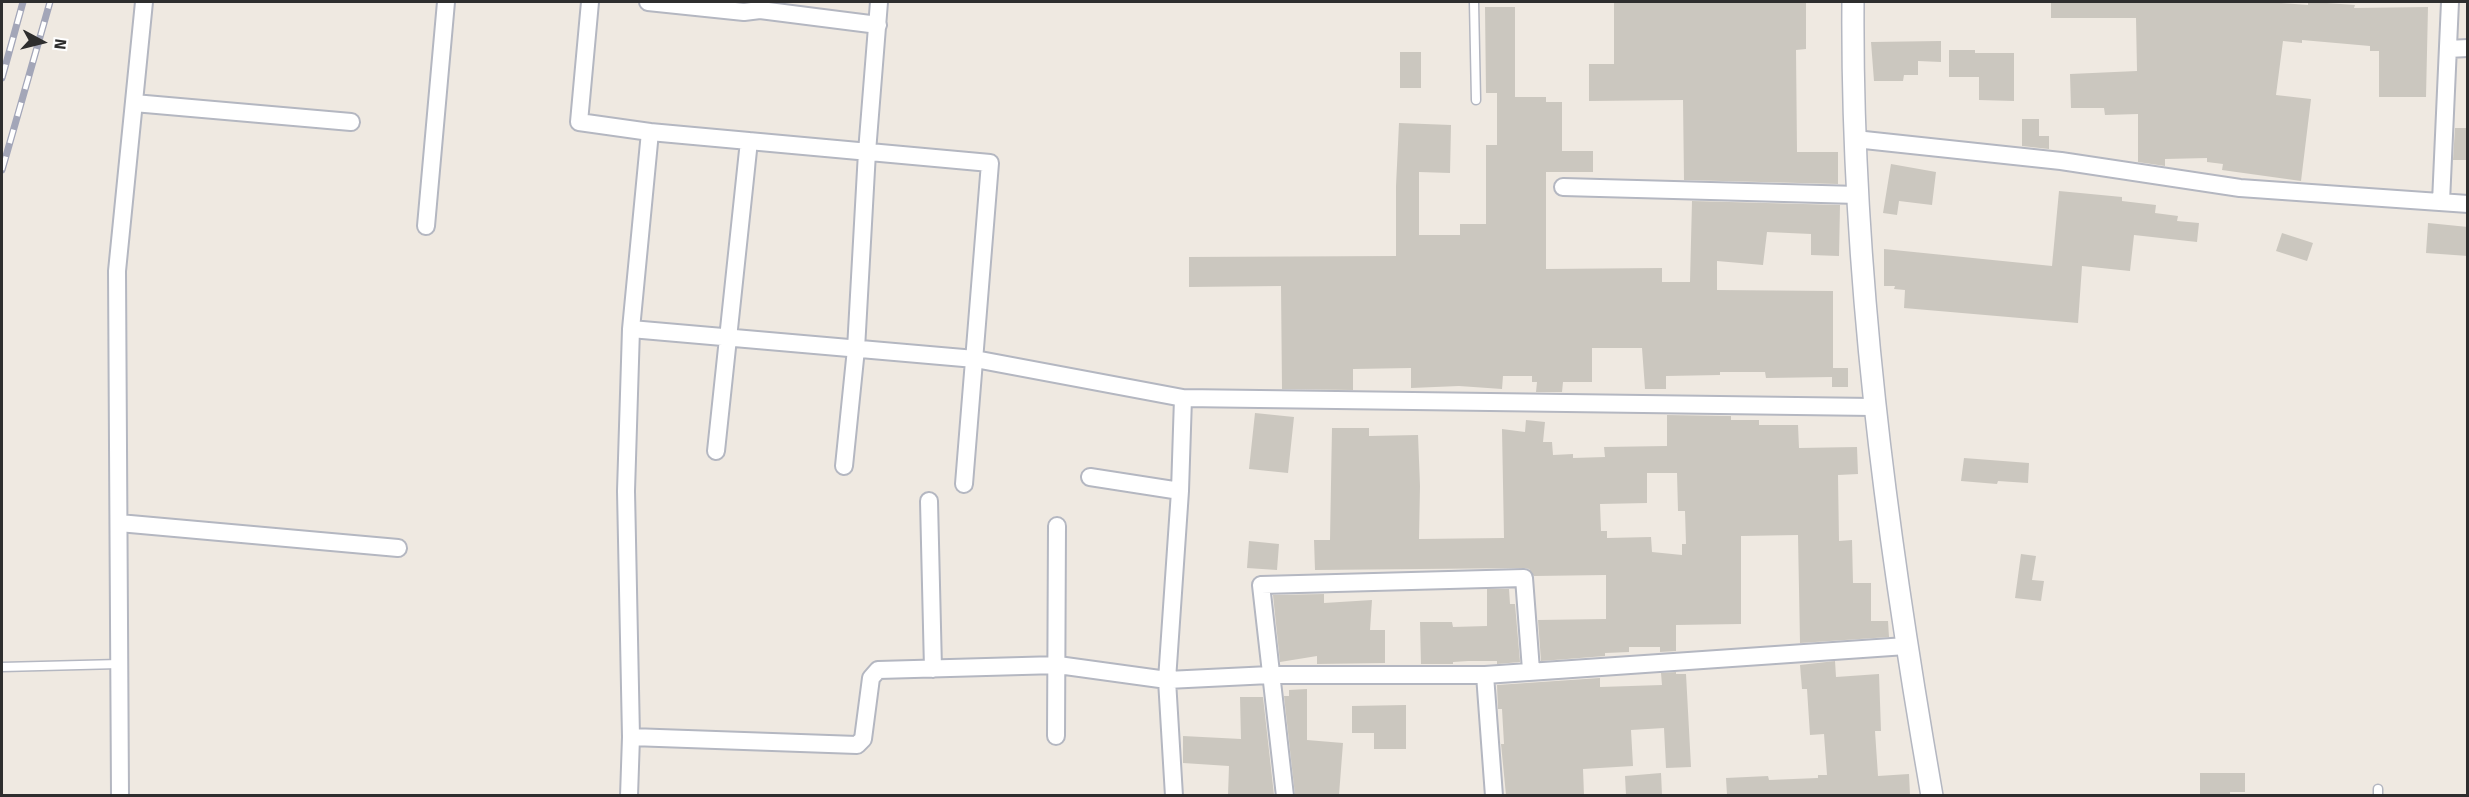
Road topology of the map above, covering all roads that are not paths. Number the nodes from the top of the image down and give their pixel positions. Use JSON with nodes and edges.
{"nodes":[{"id":1,"x":144,"y":2,"type":"edge"},
{"id":2,"x":446,"y":2,"type":"edge"},
{"id":3,"x":590,"y":2,"type":"edge"},
{"id":4,"x":648,"y":2,"type":"edge"},
{"id":5,"x":879,"y":2,"type":"edge"},
{"id":6,"x":1474,"y":2,"type":"edge"},
{"id":7,"x":1853,"y":2,"type":"edge"},
{"id":8,"x":2450,"y":2,"type":"edge"},
{"id":9,"x":761,"y":5,"type":"edge"},
{"id":10,"x":878,"y":26,"type":"junction"},
{"id":11,"x":2468,"y":48,"type":"edge"},
{"id":12,"x":2448,"y":49,"type":"junction"},
{"id":13,"x":1476,"y":100,"type":"dead end"},
{"id":14,"x":134,"y":103,"type":"junction"},
{"id":15,"x":351,"y":122,"type":"dead end"},
{"id":16,"x":650,"y":132,"type":"junction"},
{"id":17,"x":1855,"y":139,"type":"junction"},
{"id":18,"x":749,"y":141,"type":"junction"},
{"id":19,"x":867,"y":152,"type":"junction"},
{"id":20,"x":1563,"y":187,"type":"dead end"},
{"id":21,"x":1858,"y":195,"type":"junction"},
{"id":22,"x":2440,"y":202,"type":"junction"},
{"id":23,"x":2468,"y":204,"type":"edge"},
{"id":24,"x":426,"y":226,"type":"dead end"},
{"id":25,"x":631,"y":329,"type":"junction"},
{"id":26,"x":728,"y":337,"type":"junction"},
{"id":27,"x":856,"y":349,"type":"junction"},
{"id":28,"x":975,"y":360,"type":"junction"},
{"id":29,"x":1183,"y":398,"type":"junction"},
{"id":30,"x":1873,"y":407,"type":"junction"},
{"id":31,"x":716,"y":452,"type":"dead end"},
{"id":32,"x":844,"y":466,"type":"dead end"},
{"id":33,"x":1090,"y":477,"type":"dead end"},
{"id":34,"x":964,"y":484,"type":"dead end"},
{"id":35,"x":1180,"y":491,"type":"junction"},
{"id":36,"x":929,"y":501,"type":"dead end"},
{"id":37,"x":119,"y":523,"type":"junction"},
{"id":38,"x":1057,"y":526,"type":"dead end"},
{"id":39,"x":398,"y":548,"type":"dead end"},
{"id":40,"x":1905,"y":645,"type":"junction"},
{"id":41,"x":119,"y":664,"type":"junction"},
{"id":42,"x":1058,"y":665,"type":"junction"},
{"id":43,"x":2,"y":667,"type":"edge"},
{"id":44,"x":933,"y":669,"type":"junction"},
{"id":45,"x":1531,"y":670,"type":"junction"},
{"id":46,"x":1270,"y":675,"type":"junction"},
{"id":47,"x":1485,"y":675,"type":"junction"},
{"id":48,"x":1167,"y":680,"type":"junction"},
{"id":49,"x":1056,"y":736,"type":"dead end"},
{"id":50,"x":631,"y":737,"type":"junction"},
{"id":51,"x":120,"y":795,"type":"edge"},
{"id":52,"x":629,"y":795,"type":"edge"},
{"id":53,"x":1174,"y":795,"type":"edge"},
{"id":54,"x":1285,"y":795,"type":"edge"},
{"id":55,"x":1494,"y":795,"type":"edge"},
{"id":56,"x":1932,"y":795,"type":"edge"}],
"edges":[{"from":1,"to":14,"type":"street"},
{"from":2,"to":24,"type":"street"},
{"from":3,"to":16,"type":"street"},
{"from":4,"to":9,"type":"street"},
{"from":5,"to":10,"type":"street"},
{"from":6,"to":13,"type":"lane"},
{"from":7,"to":17,"type":"street"},
{"from":8,"to":12,"type":"street"},
{"from":9,"to":10,"type":"street"},
{"from":10,"to":19,"type":"street"},
{"from":11,"to":12,"type":"street"},
{"from":12,"to":22,"type":"street"},
{"from":14,"to":15,"type":"street"},
{"from":14,"to":37,"type":"street"},
{"from":16,"to":18,"type":"street"},
{"from":16,"to":25,"type":"street"},
{"from":17,"to":21,"type":"street"},
{"from":17,"to":22,"type":"street"},
{"from":18,"to":19,"type":"street"},
{"from":18,"to":26,"type":"street"},
{"from":19,"to":27,"type":"street"},
{"from":19,"to":28,"type":"street"},
{"from":20,"to":21,"type":"street"},
{"from":21,"to":30,"type":"street"},
{"from":22,"to":23,"type":"street"},
{"from":25,"to":26,"type":"street"},
{"from":25,"to":50,"type":"street"},
{"from":26,"to":27,"type":"street"},
{"from":26,"to":31,"type":"street"},
{"from":27,"to":28,"type":"street"},
{"from":27,"to":32,"type":"street"},
{"from":28,"to":29,"type":"street"},
{"from":28,"to":34,"type":"street"},
{"from":29,"to":30,"type":"street"},
{"from":29,"to":35,"type":"street"},
{"from":30,"to":40,"type":"street"},
{"from":33,"to":35,"type":"street"},
{"from":35,"to":48,"type":"street"},
{"from":36,"to":44,"type":"street"},
{"from":37,"to":39,"type":"street"},
{"from":37,"to":41,"type":"street"},
{"from":38,"to":42,"type":"street"},
{"from":40,"to":45,"type":"street"},
{"from":40,"to":56,"type":"street"},
{"from":41,"to":43,"type":"lane"},
{"from":41,"to":51,"type":"street"},
{"from":42,"to":44,"type":"street"},
{"from":42,"to":48,"type":"street"},
{"from":42,"to":49,"type":"street"},
{"from":44,"to":50,"type":"street"},
{"from":45,"to":46,"type":"street"},
{"from":45,"to":47,"type":"street"},
{"from":46,"to":47,"type":"street"},
{"from":46,"to":48,"type":"street"},
{"from":46,"to":54,"type":"street"},
{"from":47,"to":55,"type":"street"},
{"from":48,"to":53,"type":"street"},
{"from":50,"to":52,"type":"street"}]}
